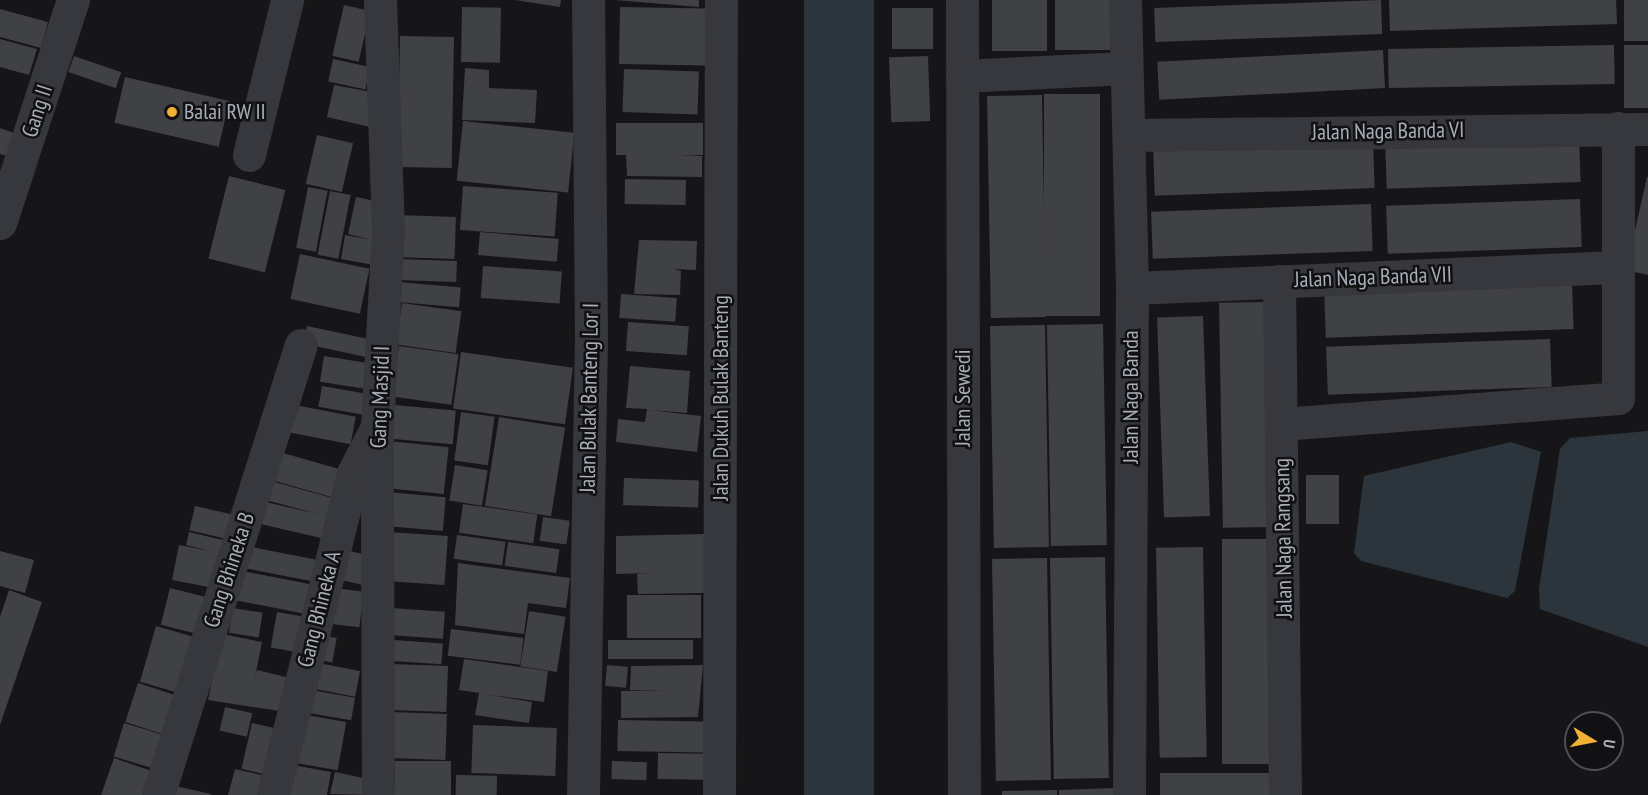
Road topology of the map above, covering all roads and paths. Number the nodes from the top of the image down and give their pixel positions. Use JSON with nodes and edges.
{"nodes":[{"id":1,"x":73,"y":0,"type":"edge"},
{"id":2,"x":287,"y":0,"type":"edge"},
{"id":3,"x":380,"y":0,"type":"edge"},
{"id":4,"x":588,"y":0,"type":"edge"},
{"id":5,"x":721,"y":0,"type":"edge"},
{"id":6,"x":962,"y":0,"type":"edge"},
{"id":7,"x":1125,"y":0,"type":"edge"},
{"id":8,"x":1125,"y":68,"type":"junction"},
{"id":9,"x":962,"y":76,"type":"junction"},
{"id":10,"x":1633,"y":128,"type":"edge"},
{"id":11,"x":1129,"y":135,"type":"junction"},
{"id":12,"x":249,"y":155,"type":"dead end"},
{"id":13,"x":0,"y":223,"type":"edge"},
{"id":14,"x":1615,"y":267,"type":"junction"},
{"id":15,"x":1279,"y":281,"type":"junction"},
{"id":16,"x":1132,"y":288,"type":"junction"},
{"id":17,"x":301,"y":345,"type":"dead end"},
{"id":18,"x":1282,"y":424,"type":"junction"},
{"id":19,"x":376,"y":427,"type":"junction"},
{"id":20,"x":158,"y":795,"type":"edge"},
{"id":21,"x":273,"y":795,"type":"edge"},
{"id":22,"x":378,"y":795,"type":"edge"},
{"id":23,"x":583,"y":795,"type":"edge"},
{"id":24,"x":719,"y":795,"type":"edge"},
{"id":25,"x":964,"y":795,"type":"edge"},
{"id":26,"x":1129,"y":795,"type":"edge"},
{"id":27,"x":1285,"y":795,"type":"edge"}],
"edges":[{"from":1,"to":13,"type":"street","name":"Gang II"},
{"from":2,"to":12,"type":"street"},
{"from":3,"to":19,"type":"street","name":"Gang Masjid I"},
{"from":4,"to":23,"type":"street","name":"Jalan Bulak Banteng Lor I"},
{"from":5,"to":24,"type":"street","name":"Jalan Dukuh Bulak Banteng"},
{"from":6,"to":9,"type":"street","name":"Jalan Sewedi"},
{"from":7,"to":8,"type":"street","name":"Jalan Naga Banda"},
{"from":8,"to":9,"type":"street"},
{"from":8,"to":11,"type":"street","name":"Jalan Naga Banda"},
{"from":9,"to":25,"type":"street","name":"Jalan Sewedi"},
{"from":10,"to":11,"type":"street","name":"Jalan Naga Banda VI"},
{"from":10,"to":14,"type":"street"},
{"from":11,"to":16,"type":"street","name":"Jalan Naga Banda"},
{"from":14,"to":15,"type":"street","name":"Jalan Naga Banda VII"},
{"from":14,"to":18,"type":"street"},
{"from":15,"to":16,"type":"street","name":"Jalan Naga Banda VII"},
{"from":15,"to":18,"type":"street","name":"Jalan Naga Rangsang"},
{"from":16,"to":26,"type":"street","name":"Jalan Naga Banda"},
{"from":17,"to":20,"type":"street","name":"Gang Bhineka B"},
{"from":18,"to":27,"type":"street","name":"Jalan Naga Rangsang"},
{"from":19,"to":21,"type":"street","name":"Gang Bhineka A"},
{"from":19,"to":22,"type":"street","name":"Gang Masjid I"}]}
